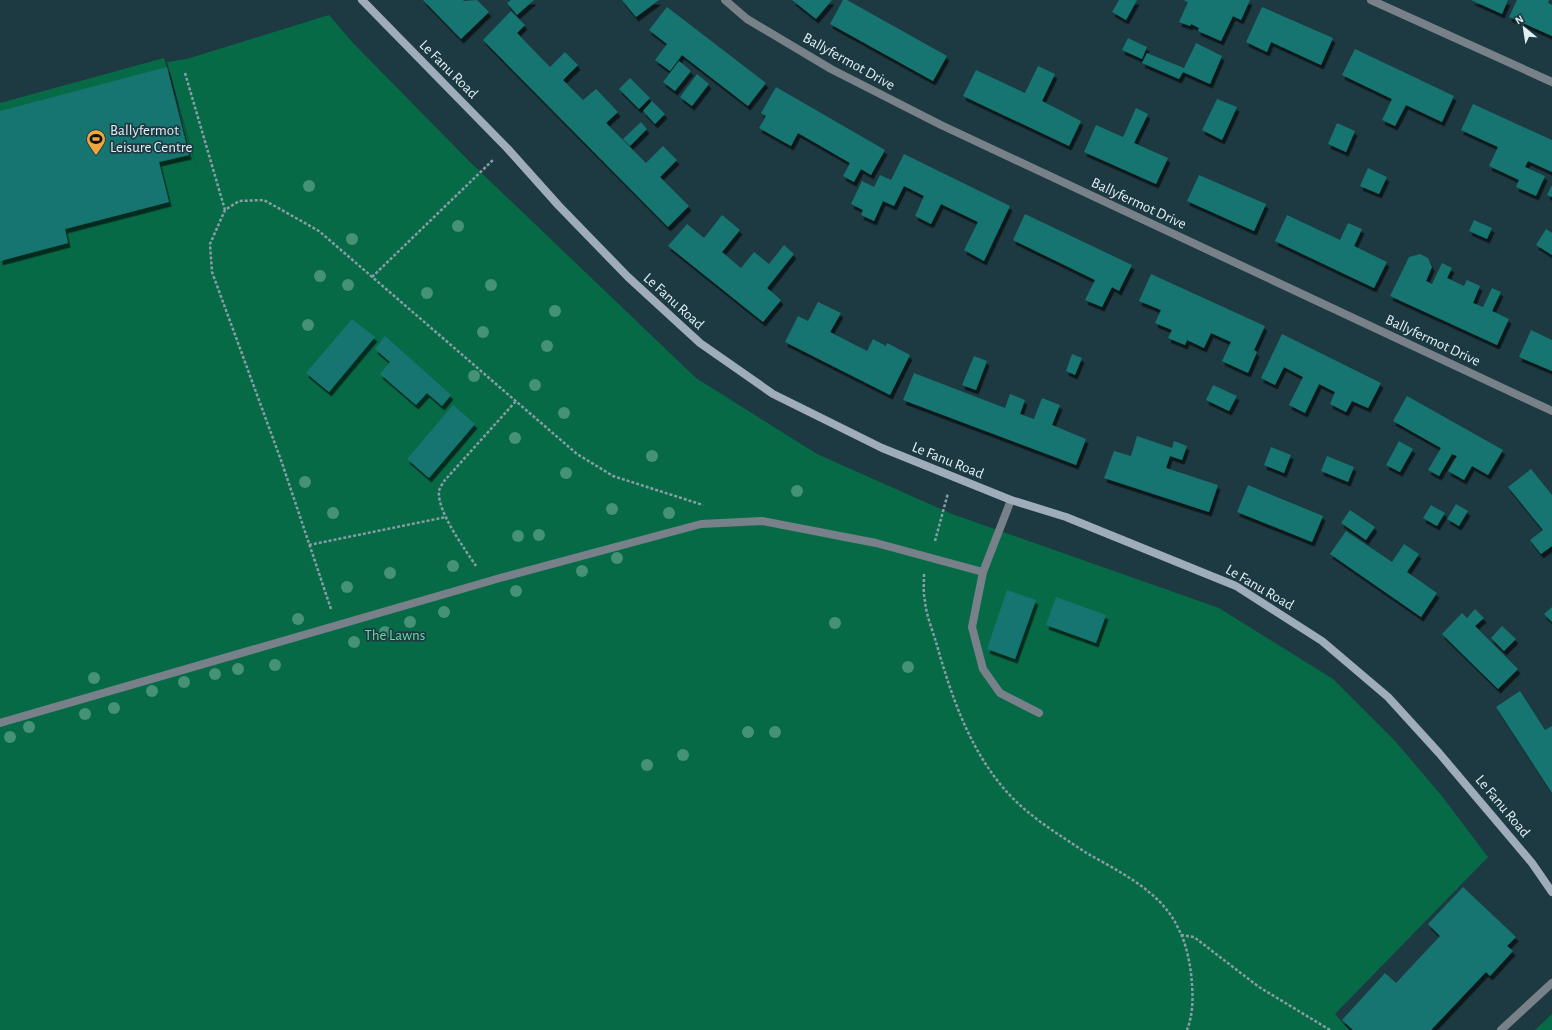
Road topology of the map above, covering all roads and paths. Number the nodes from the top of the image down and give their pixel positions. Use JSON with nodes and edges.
{"nodes":[{"id":1,"x":362,"y":0,"type":"edge"},
{"id":2,"x":725,"y":0,"type":"edge"},
{"id":3,"x":1371,"y":0,"type":"edge"},
{"id":4,"x":185,"y":74,"type":"dead end"},
{"id":5,"x":1552,"y":82,"type":"edge"},
{"id":6,"x":507,"y":148,"type":"junction"},
{"id":7,"x":225,"y":210,"type":"junction"},
{"id":8,"x":372,"y":276,"type":"junction"},
{"id":9,"x":516,"y":401,"type":"junction"},
{"id":10,"x":1552,"y":411,"type":"edge"},
{"id":11,"x":953,"y":477,"type":"junction"},
{"id":12,"x":1011,"y":500,"type":"junction"},
{"id":13,"x":704,"y":505,"type":"dead end"},
{"id":14,"x":446,"y":517,"type":"junction"},
{"id":15,"x":309,"y":545,"type":"junction"},
{"id":16,"x":930,"y":556,"type":"junction"},
{"id":17,"x":983,"y":572,"type":"junction"},
{"id":18,"x":486,"y":582,"type":"junction"},
{"id":19,"x":336,"y":626,"type":"junction"},
{"id":20,"x":1039,"y":713,"type":"dead end"},
{"id":21,"x":0,"y":723,"type":"edge"},
{"id":22,"x":1552,"y":892,"type":"edge"},
{"id":23,"x":1181,"y":935,"type":"junction"},
{"id":24,"x":1552,"y":983,"type":"edge"},
{"id":25,"x":1186,"y":1030,"type":"edge"},
{"id":26,"x":1330,"y":1030,"type":"edge"},
{"id":27,"x":1501,"y":1030,"type":"edge"}],
"edges":[{"from":1,"to":6,"type":"street","name":"Le Fanu Road"},
{"from":2,"to":10,"type":"street","name":"Ballyfermot Drive"},
{"from":3,"to":5,"type":"street"},
{"from":4,"to":7,"type":"path"},
{"from":6,"to":8,"type":"path"},
{"from":6,"to":11,"type":"street","name":"Le Fanu Road"},
{"from":7,"to":8,"type":"path"},
{"from":7,"to":15,"type":"path"},
{"from":8,"to":9,"type":"path"},
{"from":9,"to":13,"type":"path"},
{"from":9,"to":14,"type":"path"},
{"from":11,"to":12,"type":"street","name":"Le Fanu Road"},
{"from":11,"to":16,"type":"path"},
{"from":12,"to":17,"type":"street"},
{"from":12,"to":22,"type":"street","name":"Le Fanu Road"},
{"from":14,"to":15,"type":"path"},
{"from":14,"to":18,"type":"path"},
{"from":15,"to":19,"type":"path"},
{"from":16,"to":17,"type":"street"},
{"from":16,"to":18,"type":"street"},
{"from":16,"to":23,"type":"path"},
{"from":17,"to":20,"type":"street"},
{"from":18,"to":19,"type":"street"},
{"from":19,"to":21,"type":"street"},
{"from":23,"to":25,"type":"path"},
{"from":23,"to":26,"type":"path"},
{"from":24,"to":27,"type":"street"}]}
